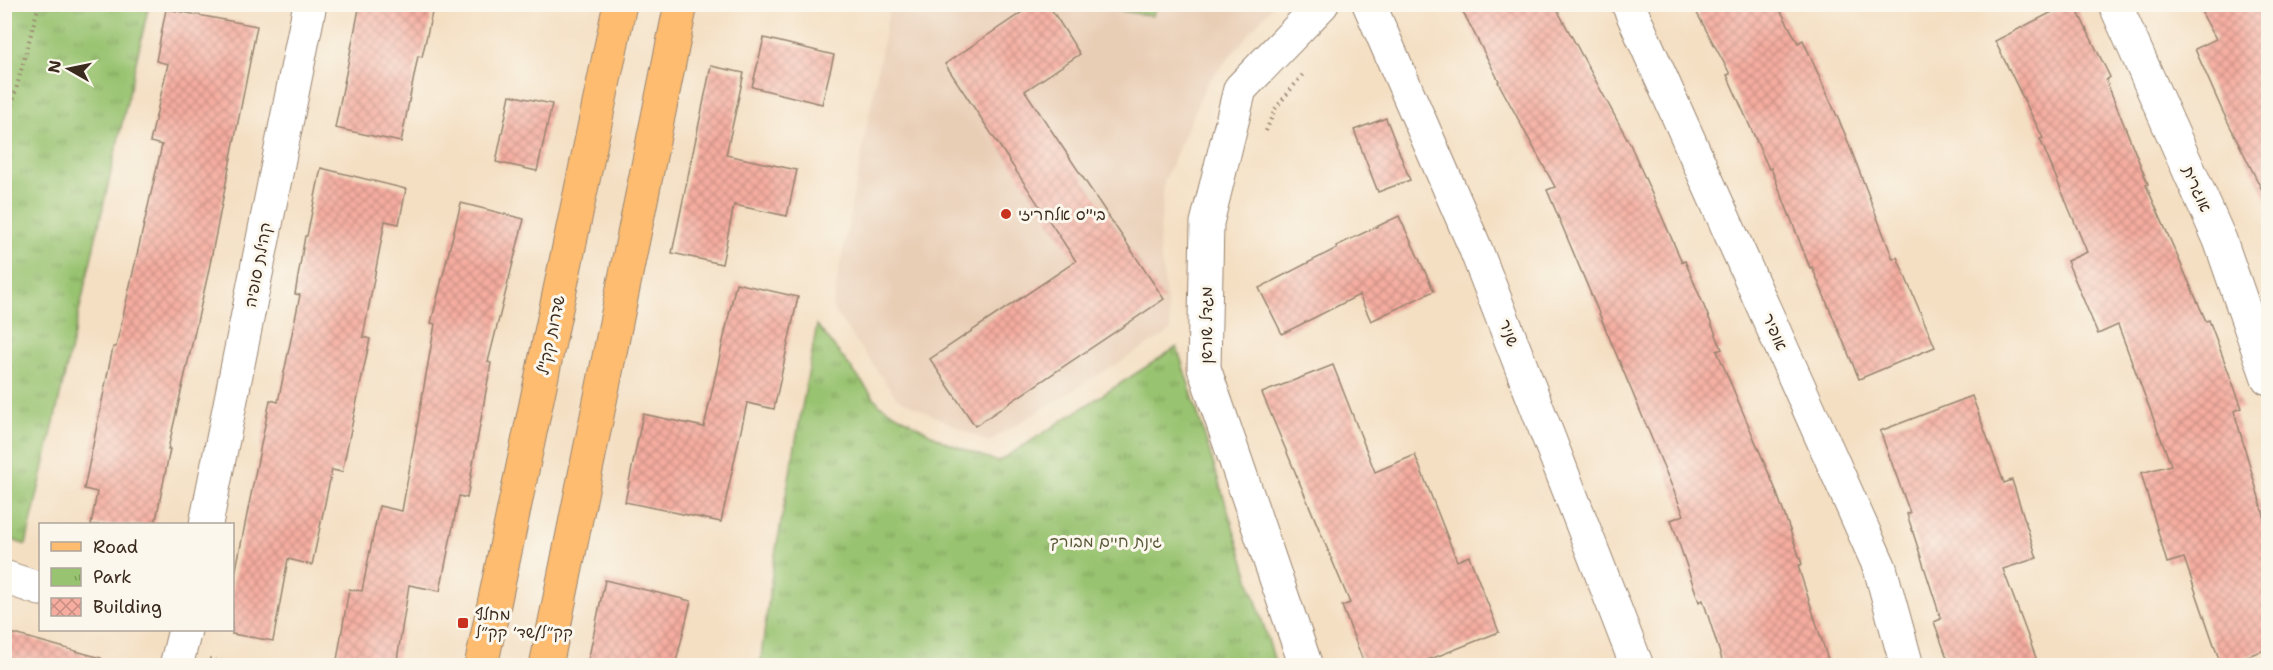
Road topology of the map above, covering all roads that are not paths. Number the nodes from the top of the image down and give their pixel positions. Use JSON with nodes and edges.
{"nodes":[{"id":1,"x":310,"y":4,"type":"edge"},
{"id":2,"x":620,"y":4,"type":"edge"},
{"id":3,"x":681,"y":4,"type":"edge"},
{"id":4,"x":1322,"y":4,"type":"edge"},
{"id":5,"x":1368,"y":4,"type":"edge"},
{"id":6,"x":1628,"y":4,"type":"edge"},
{"id":7,"x":2115,"y":4,"type":"edge"},
{"id":8,"x":2268,"y":378,"type":"edge"},
{"id":9,"x":206,"y":523,"type":"edge"},
{"id":10,"x":4,"y":577,"type":"edge"},
{"id":11,"x":39,"y":589,"type":"edge"},
{"id":12,"x":481,"y":666,"type":"edge"},
{"id":13,"x":546,"y":666,"type":"edge"},
{"id":14,"x":1306,"y":666,"type":"edge"},
{"id":15,"x":1637,"y":666,"type":"edge"},
{"id":16,"x":1907,"y":666,"type":"edge"}],
"edges":[{"from":1,"to":9,"type":"street","name":"קהילת סופיה"},
{"from":2,"to":12,"type":"main road","name":"שדרות קק\"ל"},
{"from":3,"to":13,"type":"main road"},
{"from":4,"to":14,"type":"street","name":"מגדל שורשן"},
{"from":5,"to":15,"type":"street","name":"שניר"},
{"from":6,"to":16,"type":"street","name":"אופיר"},
{"from":7,"to":8,"type":"street","name":"אוגרית"},
{"from":10,"to":11,"type":"street"}]}
